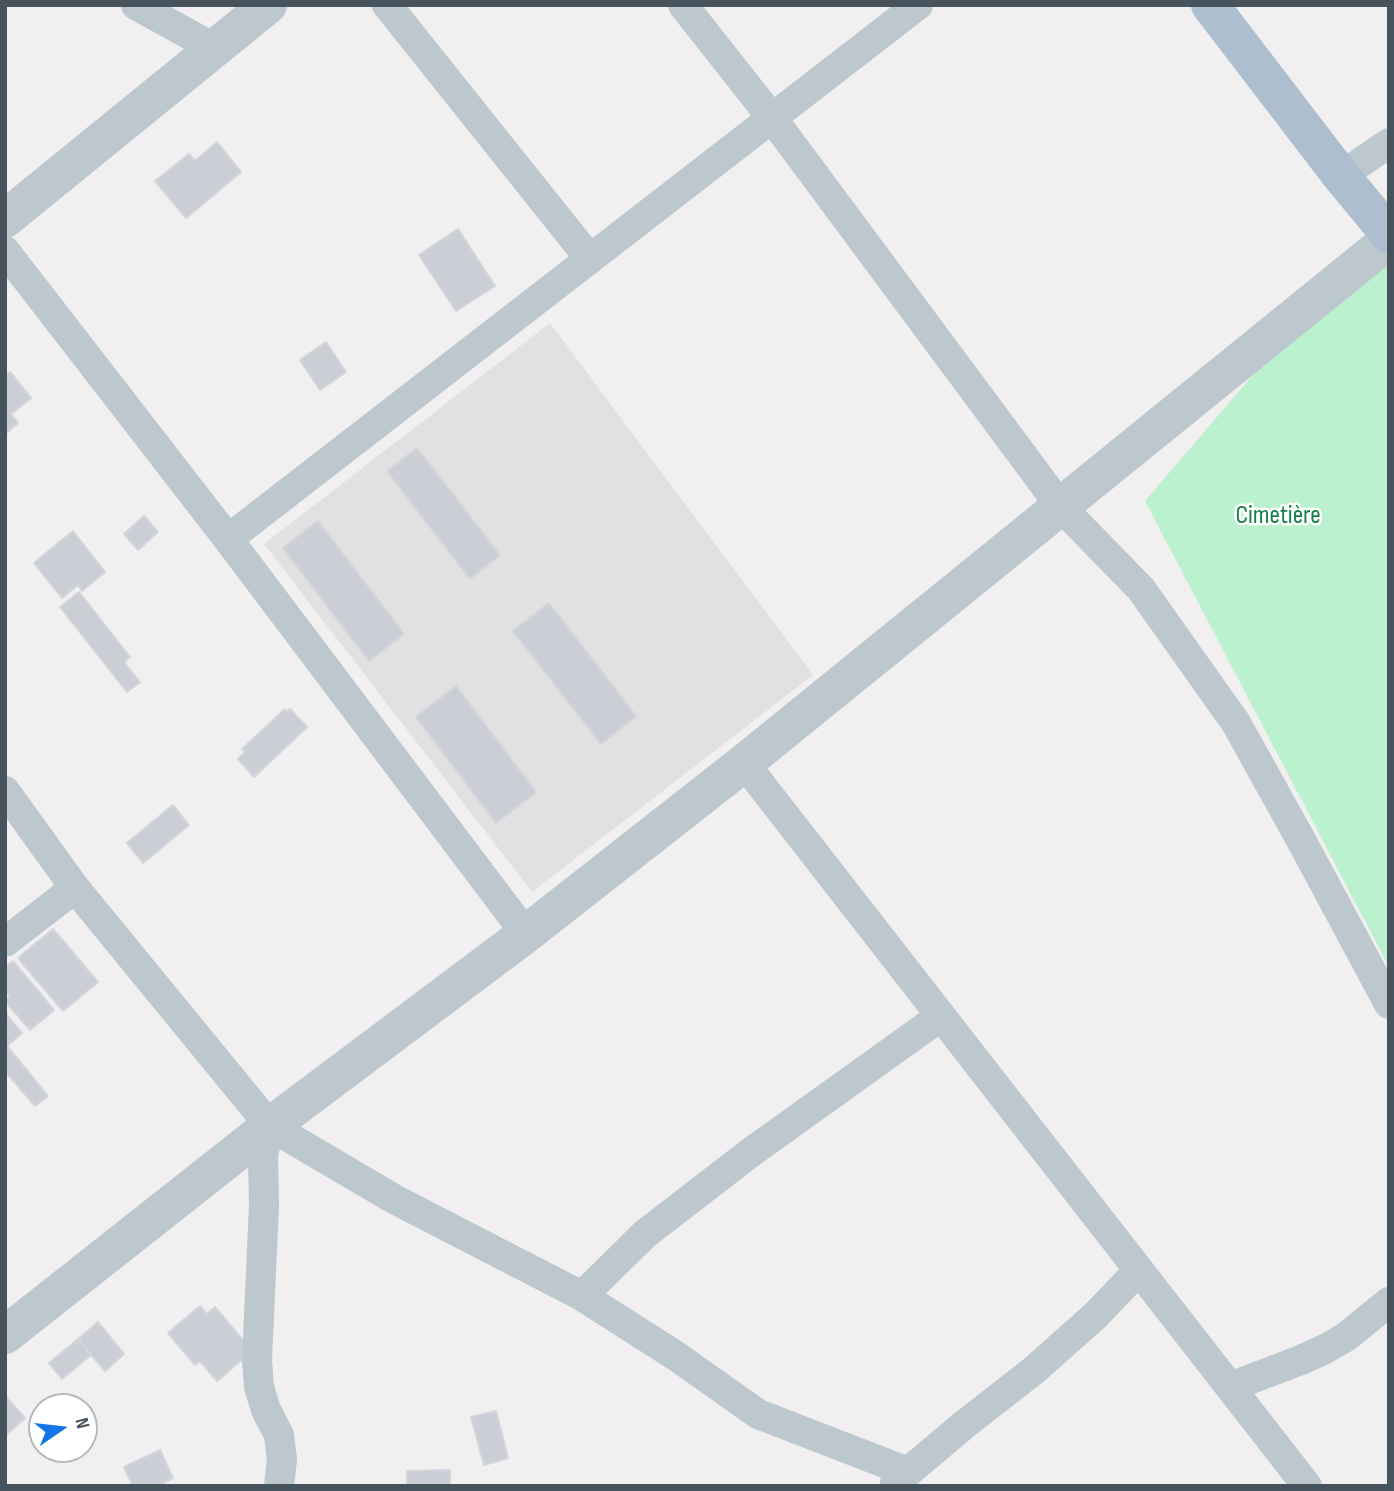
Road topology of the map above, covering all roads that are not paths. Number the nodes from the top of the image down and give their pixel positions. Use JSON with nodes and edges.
{"nodes":[{"id":1,"x":136,"y":5,"type":"edge"},
{"id":2,"x":268,"y":5,"type":"edge"},
{"id":3,"x":387,"y":5,"type":"edge"},
{"id":4,"x":683,"y":5,"type":"edge"},
{"id":5,"x":918,"y":5,"type":"edge"},
{"id":6,"x":1210,"y":5,"type":"edge"},
{"id":7,"x":214,"y":48,"type":"junction"},
{"id":8,"x":772,"y":118,"type":"junction"},
{"id":9,"x":1389,"y":143,"type":"edge"},
{"id":10,"x":1341,"y":176,"type":"junction"},
{"id":11,"x":5,"y":219,"type":"edge"},
{"id":12,"x":1389,"y":234,"type":"edge"},
{"id":13,"x":1389,"y":240,"type":"edge"},
{"id":14,"x":5,"y":251,"type":"edge"},
{"id":15,"x":590,"y":259,"type":"junction"},
{"id":16,"x":1061,"y":507,"type":"junction"},
{"id":17,"x":228,"y":539,"type":"junction"},
{"id":18,"x":744,"y":763,"type":"junction"},
{"id":19,"x":5,"y":790,"type":"edge"},
{"id":20,"x":75,"y":888,"type":"junction"},
{"id":21,"x":526,"y":934,"type":"junction"},
{"id":22,"x":5,"y":942,"type":"edge"},
{"id":23,"x":1389,"y":1004,"type":"edge"},
{"id":24,"x":941,"y":1016,"type":"junction"},
{"id":25,"x":270,"y":1126,"type":"junction"},
{"id":26,"x":1139,"y":1270,"type":"junction"},
{"id":27,"x":582,"y":1296,"type":"junction"},
{"id":28,"x":1389,"y":1302,"type":"edge"},
{"id":29,"x":5,"y":1335,"type":"edge"},
{"id":30,"x":1230,"y":1387,"type":"junction"},
{"id":31,"x":900,"y":1479,"type":"edge"},
{"id":32,"x":279,"y":1486,"type":"edge"},
{"id":33,"x":1307,"y":1486,"type":"edge"}],
"edges":[{"from":1,"to":7,"type":"street"},
{"from":2,"to":7,"type":"street"},
{"from":3,"to":15,"type":"street"},
{"from":4,"to":8,"type":"street"},
{"from":5,"to":8,"type":"street"},
{"from":6,"to":10,"type":"main road"},
{"from":7,"to":11,"type":"street"},
{"from":8,"to":15,"type":"street"},
{"from":8,"to":16,"type":"street"},
{"from":9,"to":10,"type":"street"},
{"from":10,"to":12,"type":"main road"},
{"from":13,"to":16,"type":"street"},
{"from":14,"to":17,"type":"street"},
{"from":15,"to":17,"type":"street"},
{"from":16,"to":18,"type":"street"},
{"from":16,"to":23,"type":"street"},
{"from":17,"to":21,"type":"street"},
{"from":18,"to":21,"type":"street"},
{"from":18,"to":24,"type":"street"},
{"from":19,"to":20,"type":"street"},
{"from":20,"to":22,"type":"street"},
{"from":20,"to":25,"type":"street"},
{"from":21,"to":25,"type":"street"},
{"from":24,"to":26,"type":"street"},
{"from":24,"to":27,"type":"street"},
{"from":25,"to":27,"type":"street"},
{"from":25,"to":29,"type":"street"},
{"from":25,"to":32,"type":"street"},
{"from":26,"to":30,"type":"street"},
{"from":26,"to":31,"type":"street"},
{"from":27,"to":31,"type":"street"},
{"from":28,"to":30,"type":"street"},
{"from":30,"to":33,"type":"street"}]}
